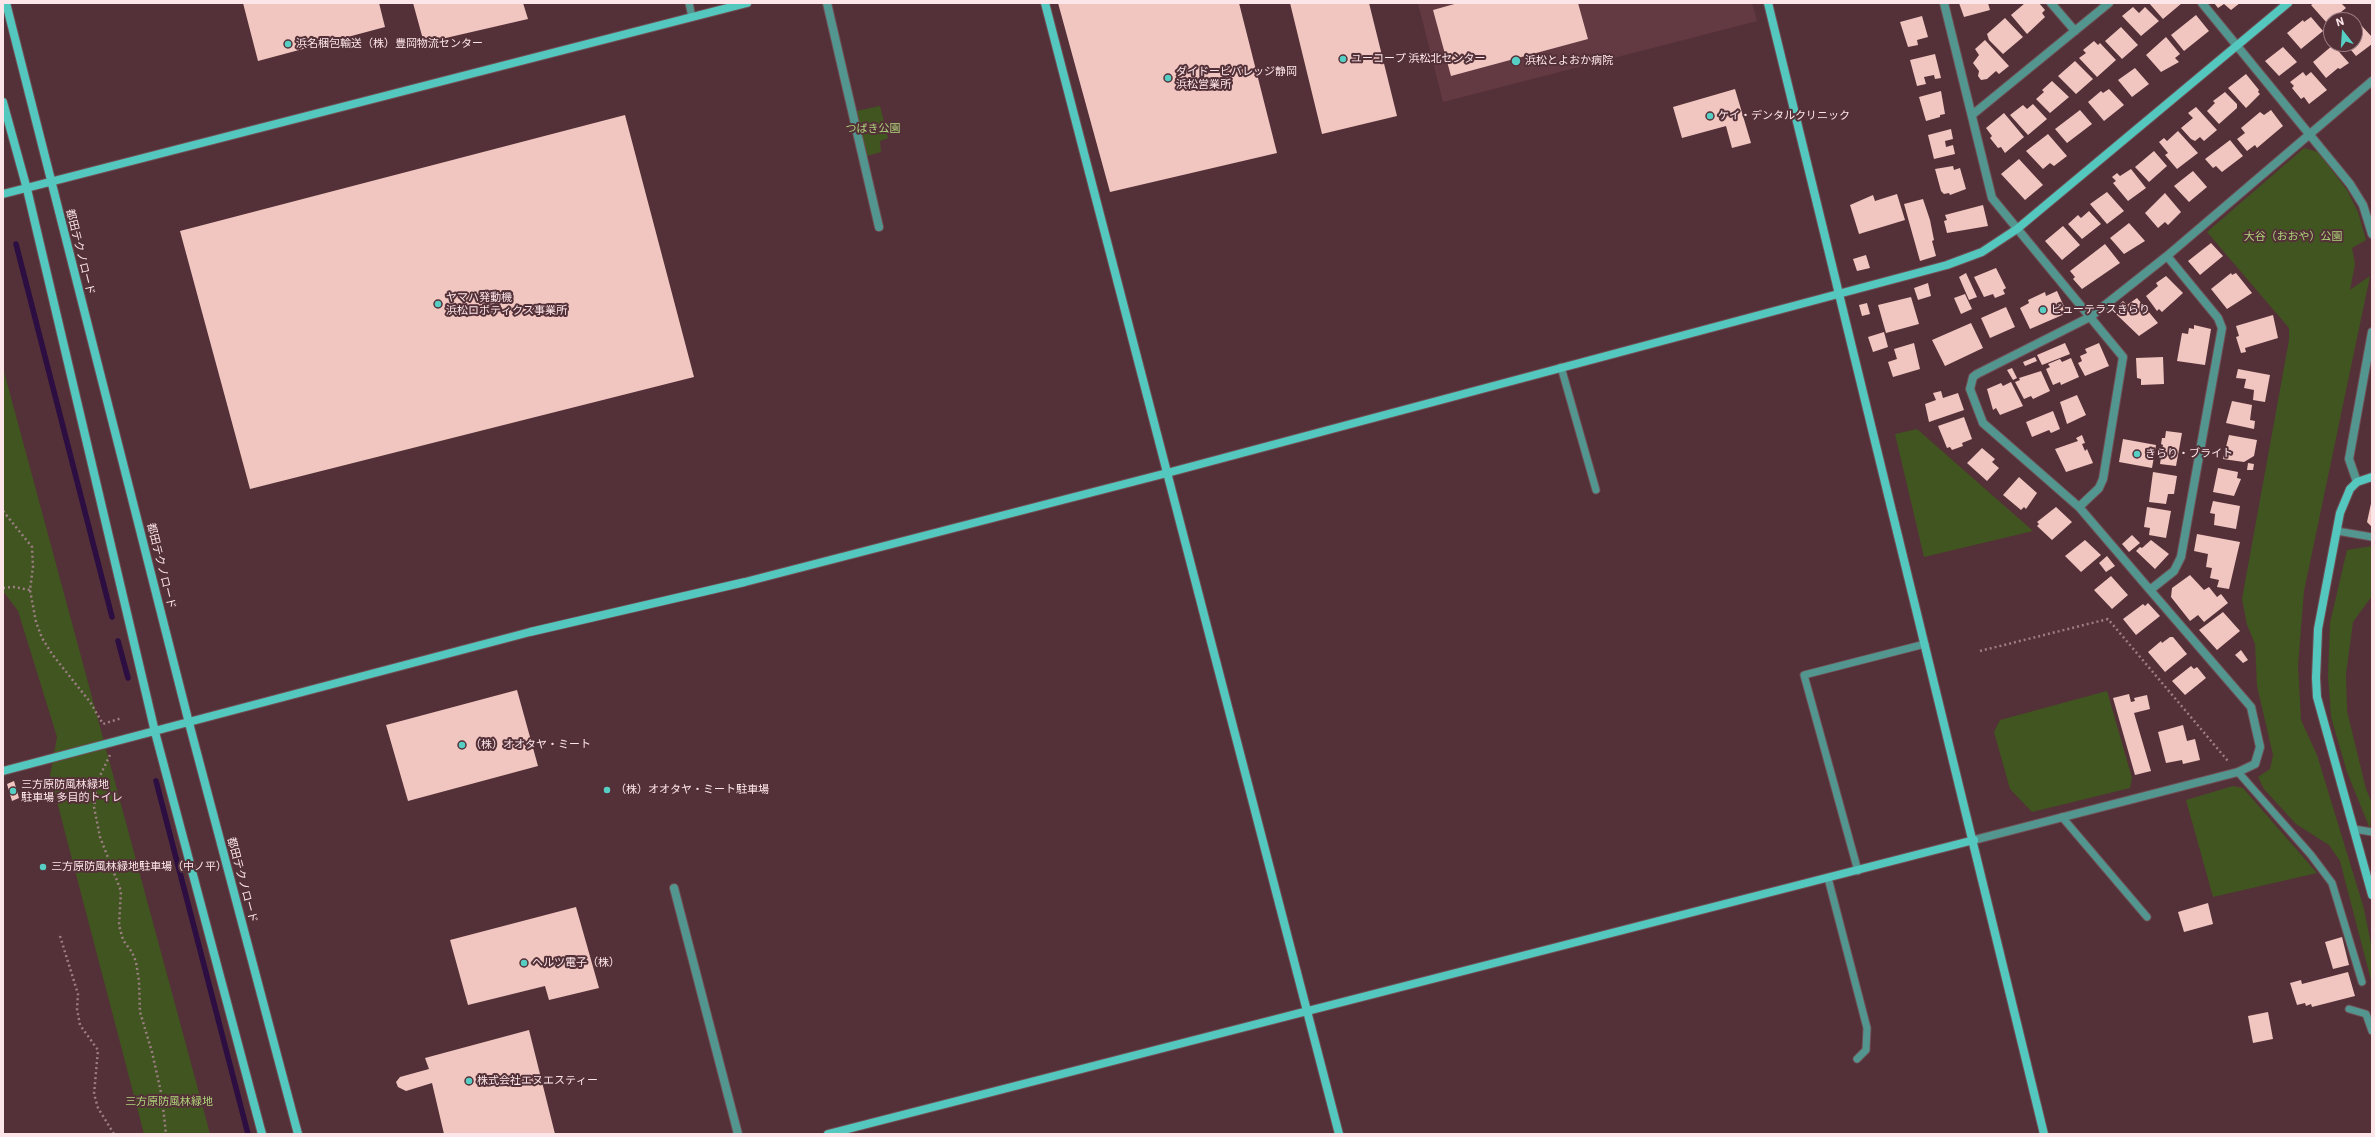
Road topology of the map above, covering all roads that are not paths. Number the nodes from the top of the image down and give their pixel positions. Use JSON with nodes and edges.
{"nodes":[{"id":1,"x":6,"y":3,"type":"edge"},
{"id":2,"x":688,"y":3,"type":"edge"},
{"id":3,"x":747,"y":3,"type":"edge"},
{"id":4,"x":827,"y":3,"type":"edge"},
{"id":5,"x":1044,"y":3,"type":"edge"},
{"id":6,"x":1768,"y":3,"type":"edge"},
{"id":7,"x":1944,"y":3,"type":"edge"},
{"id":8,"x":2051,"y":3,"type":"edge"},
{"id":9,"x":2109,"y":3,"type":"edge"},
{"id":10,"x":2202,"y":3,"type":"edge"},
{"id":11,"x":2288,"y":3,"type":"edge"},
{"id":12,"x":692,"y":17,"type":"junction"},
{"id":13,"x":2075,"y":31,"type":"junction"},
{"id":14,"x":2237,"y":46,"type":"junction"},
{"id":15,"x":2372,"y":81,"type":"edge"},
{"id":16,"x":3,"y":102,"type":"edge"},
{"id":17,"x":1972,"y":116,"type":"junction"},
{"id":18,"x":2309,"y":133,"type":"junction"},
{"id":19,"x":51,"y":182,"type":"junction"},
{"id":20,"x":27,"y":189,"type":"junction"},
{"id":21,"x":3,"y":194,"type":"edge"},
{"id":22,"x":879,"y":227,"type":"dead end"},
{"id":23,"x":2017,"y":229,"type":"junction"},
{"id":24,"x":2372,"y":234,"type":"edge"},
{"id":25,"x":2167,"y":256,"type":"junction"},
{"id":26,"x":1839,"y":293,"type":"junction"},
{"id":27,"x":2090,"y":317,"type":"junction"},
{"id":28,"x":2372,"y":332,"type":"edge"},
{"id":29,"x":1561,"y":368,"type":"junction"},
{"id":30,"x":1167,"y":473,"type":"junction"},
{"id":31,"x":2372,"y":477,"type":"edge"},
{"id":32,"x":2357,"y":482,"type":"junction"},
{"id":33,"x":1596,"y":490,"type":"dead end"},
{"id":34,"x":2079,"y":507,"type":"junction"},
{"id":35,"x":2337,"y":531,"type":"junction"},
{"id":36,"x":2372,"y":537,"type":"edge"},
{"id":37,"x":2150,"y":590,"type":"junction"},
{"id":38,"x":1926,"y":644,"type":"junction"},
{"id":39,"x":189,"y":723,"type":"junction"},
{"id":40,"x":155,"y":732,"type":"junction"},
{"id":41,"x":3,"y":771,"type":"edge"},
{"id":42,"x":2238,"y":772,"type":"junction"},
{"id":43,"x":2062,"y":818,"type":"junction"},
{"id":44,"x":2354,"y":830,"type":"junction"},
{"id":45,"x":2372,"y":832,"type":"edge"},
{"id":46,"x":1974,"y":840,"type":"junction"},
{"id":47,"x":1858,"y":870,"type":"junction"},
{"id":48,"x":1828,"y":878,"type":"junction"},
{"id":49,"x":674,"y":888,"type":"dead end"},
{"id":50,"x":2372,"y":895,"type":"edge"},
{"id":51,"x":2147,"y":917,"type":"dead end"},
{"id":52,"x":2362,"y":982,"type":"dead end"},
{"id":53,"x":2350,"y":1009,"type":"dead end"},
{"id":54,"x":1307,"y":1011,"type":"junction"},
{"id":55,"x":2372,"y":1031,"type":"edge"},
{"id":56,"x":1858,"y":1059,"type":"dead end"},
{"id":57,"x":262,"y":1134,"type":"edge"},
{"id":58,"x":298,"y":1134,"type":"edge"},
{"id":59,"x":738,"y":1134,"type":"edge"},
{"id":60,"x":828,"y":1134,"type":"edge"},
{"id":61,"x":1339,"y":1134,"type":"edge"},
{"id":62,"x":2044,"y":1134,"type":"edge"}],
"edges":[{"from":1,"to":19,"type":"street","name":"都田テクノロード"},
{"from":2,"to":12,"type":"lane"},
{"from":3,"to":12,"type":"street"},
{"from":4,"to":22,"type":"street"},
{"from":5,"to":30,"type":"street"},
{"from":6,"to":26,"type":"street"},
{"from":7,"to":17,"type":"street"},
{"from":8,"to":13,"type":"street"},
{"from":9,"to":13,"type":"street"},
{"from":10,"to":14,"type":"street"},
{"from":11,"to":14,"type":"street"},
{"from":12,"to":19,"type":"street"},
{"from":13,"to":17,"type":"street"},
{"from":14,"to":18,"type":"street"},
{"from":14,"to":23,"type":"street"},
{"from":15,"to":18,"type":"street"},
{"from":16,"to":20,"type":"street"},
{"from":17,"to":23,"type":"street"},
{"from":18,"to":24,"type":"street"},
{"from":18,"to":25,"type":"street"},
{"from":19,"to":20,"type":"street"},
{"from":19,"to":39,"type":"street","name":"都田テクノロード"},
{"from":20,"to":21,"type":"street"},
{"from":20,"to":40,"type":"street"},
{"from":23,"to":26,"type":"street"},
{"from":23,"to":27,"type":"street"},
{"from":25,"to":27,"type":"street"},
{"from":25,"to":37,"type":"street"},
{"from":26,"to":29,"type":"street"},
{"from":26,"to":38,"type":"street"},
{"from":27,"to":34,"type":"street"},
{"from":27,"to":34,"type":"street"},
{"from":28,"to":32,"type":"street"},
{"from":29,"to":30,"type":"street"},
{"from":29,"to":33,"type":"lane"},
{"from":30,"to":39,"type":"street"},
{"from":30,"to":54,"type":"street"},
{"from":31,"to":32,"type":"street"},
{"from":32,"to":35,"type":"street"},
{"from":34,"to":37,"type":"street"},
{"from":35,"to":36,"type":"lane"},
{"from":35,"to":44,"type":"street"},
{"from":37,"to":42,"type":"street"},
{"from":38,"to":46,"type":"street"},
{"from":38,"to":47,"type":"lane"},
{"from":39,"to":40,"type":"street"},
{"from":39,"to":58,"type":"street","name":"都田テクノロード"},
{"from":40,"to":41,"type":"street"},
{"from":40,"to":57,"type":"street"},
{"from":42,"to":43,"type":"street"},
{"from":42,"to":52,"type":"lane"},
{"from":43,"to":46,"type":"street"},
{"from":43,"to":51,"type":"lane"},
{"from":44,"to":45,"type":"lane"},
{"from":44,"to":50,"type":"street"},
{"from":46,"to":47,"type":"street"},
{"from":46,"to":62,"type":"street"},
{"from":47,"to":48,"type":"street"},
{"from":48,"to":54,"type":"street"},
{"from":48,"to":56,"type":"lane"},
{"from":49,"to":59,"type":"street"},
{"from":53,"to":55,"type":"lane"},
{"from":54,"to":60,"type":"street"},
{"from":54,"to":61,"type":"street"}]}
